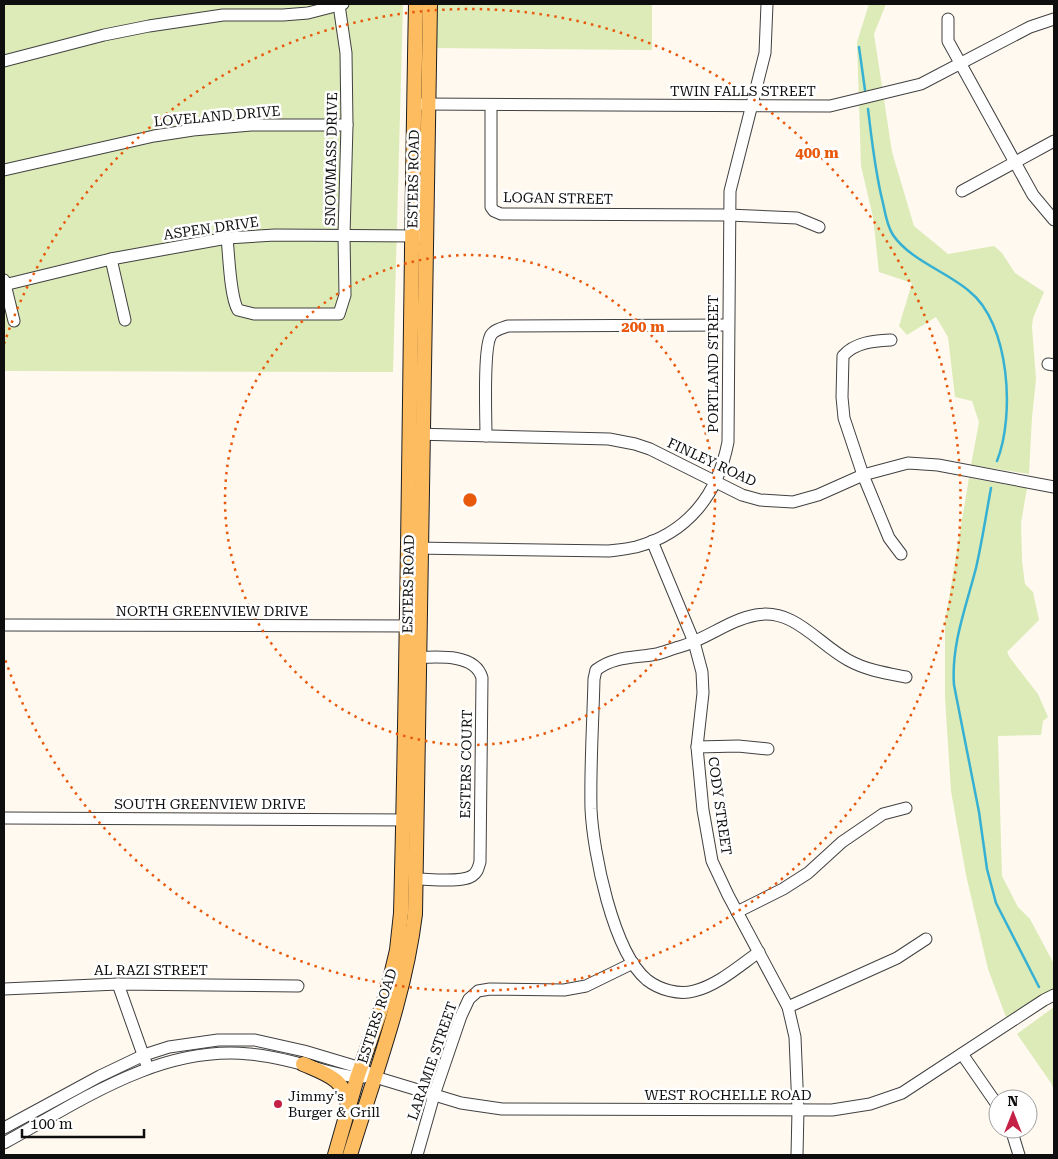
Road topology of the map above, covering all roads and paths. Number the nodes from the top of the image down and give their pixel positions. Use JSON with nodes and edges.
{"nodes":[{"id":1,"x":341,"y":4,"type":"edge"},
{"id":2,"x":416,"y":4,"type":"edge"},
{"id":3,"x":430,"y":4,"type":"edge"},
{"id":4,"x":766,"y":4,"type":"edge"},
{"id":5,"x":948,"y":19,"type":"dead end"},
{"id":6,"x":1054,"y":20,"type":"edge"},
{"id":7,"x":4,"y":61,"type":"edge"},
{"id":8,"x":962,"y":63,"type":"junction"},
{"id":9,"x":421,"y":104,"type":"junction"},
{"id":10,"x":490,"y":105,"type":"junction"},
{"id":11,"x":753,"y":106,"type":"junction"},
{"id":12,"x":347,"y":125,"type":"junction"},
{"id":13,"x":1054,"y":141,"type":"edge"},
{"id":14,"x":1016,"y":160,"type":"junction"},
{"id":15,"x":4,"y":170,"type":"edge"},
{"id":16,"x":962,"y":191,"type":"dead end"},
{"id":17,"x":728,"y":215,"type":"junction"},
{"id":18,"x":1054,"y":220,"type":"edge"},
{"id":19,"x":819,"y":227,"type":"dead end"},
{"id":20,"x":344,"y":235,"type":"junction"},
{"id":21,"x":412,"y":236,"type":"junction"},
{"id":22,"x":426,"y":236,"type":"junction"},
{"id":23,"x":227,"y":238,"type":"junction"},
{"id":24,"x":111,"y":259,"type":"junction"},
{"id":25,"x":4,"y":283,"type":"edge"},
{"id":26,"x":125,"y":320,"type":"dead end"},
{"id":27,"x":14,"y":321,"type":"dead end"},
{"id":28,"x":728,"y":325,"type":"junction"},
{"id":29,"x":891,"y":340,"type":"dead end"},
{"id":30,"x":416,"y":434,"type":"junction"},
{"id":31,"x":486,"y":436,"type":"junction"},
{"id":32,"x":863,"y":475,"type":"junction"},
{"id":33,"x":716,"y":482,"type":"junction"},
{"id":34,"x":1054,"y":486,"type":"edge"},
{"id":35,"x":652,"y":541,"type":"junction"},
{"id":36,"x":414,"y":548,"type":"junction"},
{"id":37,"x":901,"y":554,"type":"dead end"},
{"id":38,"x":4,"y":625,"type":"edge"},
{"id":39,"x":413,"y":626,"type":"junction"},
{"id":40,"x":694,"y":642,"type":"junction"},
{"id":41,"x":413,"y":658,"type":"junction"},
{"id":42,"x":906,"y":677,"type":"dead end"},
{"id":43,"x":697,"y":747,"type":"junction"},
{"id":44,"x":768,"y":749,"type":"dead end"},
{"id":45,"x":906,"y":808,"type":"dead end"},
{"id":46,"x":4,"y":818,"type":"edge"},
{"id":47,"x":410,"y":820,"type":"junction"},
{"id":48,"x":416,"y":879,"type":"junction"},
{"id":49,"x":737,"y":912,"type":"junction"},
{"id":50,"x":926,"y":939,"type":"dead end"},
{"id":51,"x":759,"y":952,"type":"junction"},
{"id":52,"x":633,"y":963,"type":"junction"},
{"id":53,"x":118,"y":984,"type":"junction"},
{"id":54,"x":298,"y":986,"type":"dead end"},
{"id":55,"x":4,"y":988,"type":"edge"},
{"id":56,"x":1054,"y":995,"type":"edge"},
{"id":57,"x":788,"y":1007,"type":"junction"},
{"id":58,"x":962,"y":1054,"type":"junction"},
{"id":59,"x":144,"y":1055,"type":"junction"},
{"id":60,"x":303,"y":1064,"type":"junction"},
{"id":61,"x":148,"y":1068,"type":"junction"},
{"id":62,"x":359,"y":1073,"type":"junction"},
{"id":63,"x":375,"y":1077,"type":"junction"},
{"id":64,"x":988,"y":1092,"type":"edge"},
{"id":65,"x":434,"y":1095,"type":"junction"},
{"id":66,"x":348,"y":1110,"type":"junction"},
{"id":67,"x":798,"y":1110,"type":"junction"},
{"id":68,"x":4,"y":1128,"type":"edge"},
{"id":69,"x":1013,"y":1139,"type":"edge"},
{"id":70,"x":4,"y":1143,"type":"edge"},
{"id":71,"x":335,"y":1155,"type":"edge"},
{"id":72,"x":350,"y":1155,"type":"edge"},
{"id":73,"x":417,"y":1155,"type":"edge"},
{"id":74,"x":797,"y":1155,"type":"edge"},
{"id":75,"x":1019,"y":1155,"type":"edge"}],
"edges":[{"from":1,"to":7,"type":"street"},
{"from":1,"to":12,"type":"street","name":"SNOWMASS DRIVE"},
{"from":2,"to":9,"type":"main road","name":"ESTERS ROAD"},
{"from":3,"to":9,"type":"main road","name":"ESTERS ROAD"},
{"from":4,"to":11,"type":"street","name":"PORTLAND STREET"},
{"from":5,"to":8,"type":"street"},
{"from":6,"to":8,"type":"street","name":"TWIN FALLS STREET"},
{"from":8,"to":11,"type":"street","name":"TWIN FALLS STREET"},
{"from":8,"to":14,"type":"street"},
{"from":9,"to":10,"type":"street","name":"TWIN FALLS STREET"},
{"from":9,"to":21,"type":"main road","name":"ESTERS ROAD"},
{"from":9,"to":22,"type":"main road","name":"ESTERS ROAD"},
{"from":10,"to":11,"type":"street","name":"TWIN FALLS STREET"},
{"from":10,"to":17,"type":"street","name":"LOGAN STREET"},
{"from":11,"to":17,"type":"street","name":"PORTLAND STREET"},
{"from":12,"to":15,"type":"street","name":"LOVELAND DRIVE"},
{"from":12,"to":20,"type":"street","name":"SNOWMASS DRIVE"},
{"from":13,"to":14,"type":"street"},
{"from":14,"to":16,"type":"street"},
{"from":14,"to":18,"type":"street"},
{"from":17,"to":19,"type":"street"},
{"from":17,"to":28,"type":"street","name":"PORTLAND STREET"},
{"from":20,"to":21,"type":"street","name":"ASPEN DRIVE"},
{"from":20,"to":23,"type":"street","name":"ASPEN DRIVE"},
{"from":20,"to":23,"type":"street","name":"SNOWMASS DRIVE"},
{"from":21,"to":22,"type":"street","name":"ASPEN DRIVE"},
{"from":21,"to":30,"type":"main road","name":"ESTERS ROAD"},
{"from":22,"to":30,"type":"main road","name":"ESTERS ROAD"},
{"from":23,"to":24,"type":"street","name":"ASPEN DRIVE"},
{"from":24,"to":25,"type":"street","name":"ASPEN DRIVE"},
{"from":24,"to":26,"type":"street"},
{"from":25,"to":27,"type":"street"},
{"from":28,"to":31,"type":"street"},
{"from":28,"to":33,"type":"street","name":"PORTLAND STREET"},
{"from":29,"to":32,"type":"street"},
{"from":30,"to":31,"type":"street","name":"FINLEY ROAD"},
{"from":30,"to":36,"type":"main road","name":"ESTERS ROAD"},
{"from":31,"to":33,"type":"street","name":"FINLEY ROAD"},
{"from":32,"to":33,"type":"street","name":"FINLEY ROAD"},
{"from":32,"to":34,"type":"street","name":"FINLEY ROAD"},
{"from":32,"to":37,"type":"street"},
{"from":33,"to":35,"type":"street","name":"PORTLAND STREET"},
{"from":35,"to":36,"type":"street","name":"PORTLAND STREET"},
{"from":35,"to":40,"type":"street","name":"CODY STREET"},
{"from":36,"to":39,"type":"main road","name":"ESTERS ROAD"},
{"from":38,"to":39,"type":"street","name":"NORTH GREENVIEW DRIVE"},
{"from":39,"to":41,"type":"main road","name":"ESTERS ROAD"},
{"from":40,"to":42,"type":"street"},
{"from":40,"to":43,"type":"street","name":"CODY STREET"},
{"from":40,"to":52,"type":"street"},
{"from":41,"to":47,"type":"main road","name":"ESTERS ROAD"},
{"from":41,"to":48,"type":"street","name":"ESTERS COURT"},
{"from":43,"to":44,"type":"street"},
{"from":43,"to":49,"type":"street","name":"CODY STREET"},
{"from":45,"to":49,"type":"street"},
{"from":46,"to":47,"type":"street","name":"SOUTH GREENVIEW DRIVE"},
{"from":47,"to":48,"type":"main road","name":"ESTERS ROAD"},
{"from":47,"to":62,"type":"main road","name":"ESTERS ROAD"},
{"from":48,"to":63,"type":"main road","name":"ESTERS ROAD"},
{"from":49,"to":51,"type":"street","name":"CODY STREET"},
{"from":50,"to":57,"type":"street"},
{"from":51,"to":52,"type":"street"},
{"from":51,"to":57,"type":"street","name":"CODY STREET"},
{"from":52,"to":65,"type":"street","name":"LARAMIE STREET"},
{"from":53,"to":54,"type":"street","name":"AL RAZI STREET"},
{"from":53,"to":55,"type":"street","name":"AL RAZI STREET"},
{"from":53,"to":59,"type":"street"},
{"from":56,"to":58,"type":"street","name":"WEST ROCHELLE ROAD"},
{"from":57,"to":67,"type":"street","name":"CODY STREET"},
{"from":58,"to":64,"type":"street"},
{"from":58,"to":67,"type":"street","name":"WEST ROCHELLE ROAD"},
{"from":59,"to":61,"type":"street"},
{"from":59,"to":62,"type":"street","name":"WEST ROCHELLE ROAD"},
{"from":59,"to":68,"type":"street","name":"WEST ROCHELLE ROAD"},
{"from":60,"to":61,"type":"street","name":"WEST ROCHELLE ROAD"},
{"from":60,"to":62,"type":"street","name":"WEST ROCHELLE ROAD"},
{"from":60,"to":66,"type":"main road"},
{"from":61,"to":70,"type":"street","name":"WEST ROCHELLE ROAD"},
{"from":62,"to":63,"type":"street","name":"WEST ROCHELLE ROAD"},
{"from":62,"to":66,"type":"main road","name":"ESTERS ROAD"},
{"from":63,"to":65,"type":"street","name":"WEST ROCHELLE ROAD"},
{"from":63,"to":72,"type":"main road","name":"ESTERS ROAD"},
{"from":65,"to":67,"type":"street","name":"WEST ROCHELLE ROAD"},
{"from":65,"to":73,"type":"street","name":"LARAMIE STREET"},
{"from":66,"to":71,"type":"main road","name":"ESTERS ROAD"},
{"from":67,"to":74,"type":"street","name":"CODY STREET"},
{"from":69,"to":75,"type":"street"}]}
